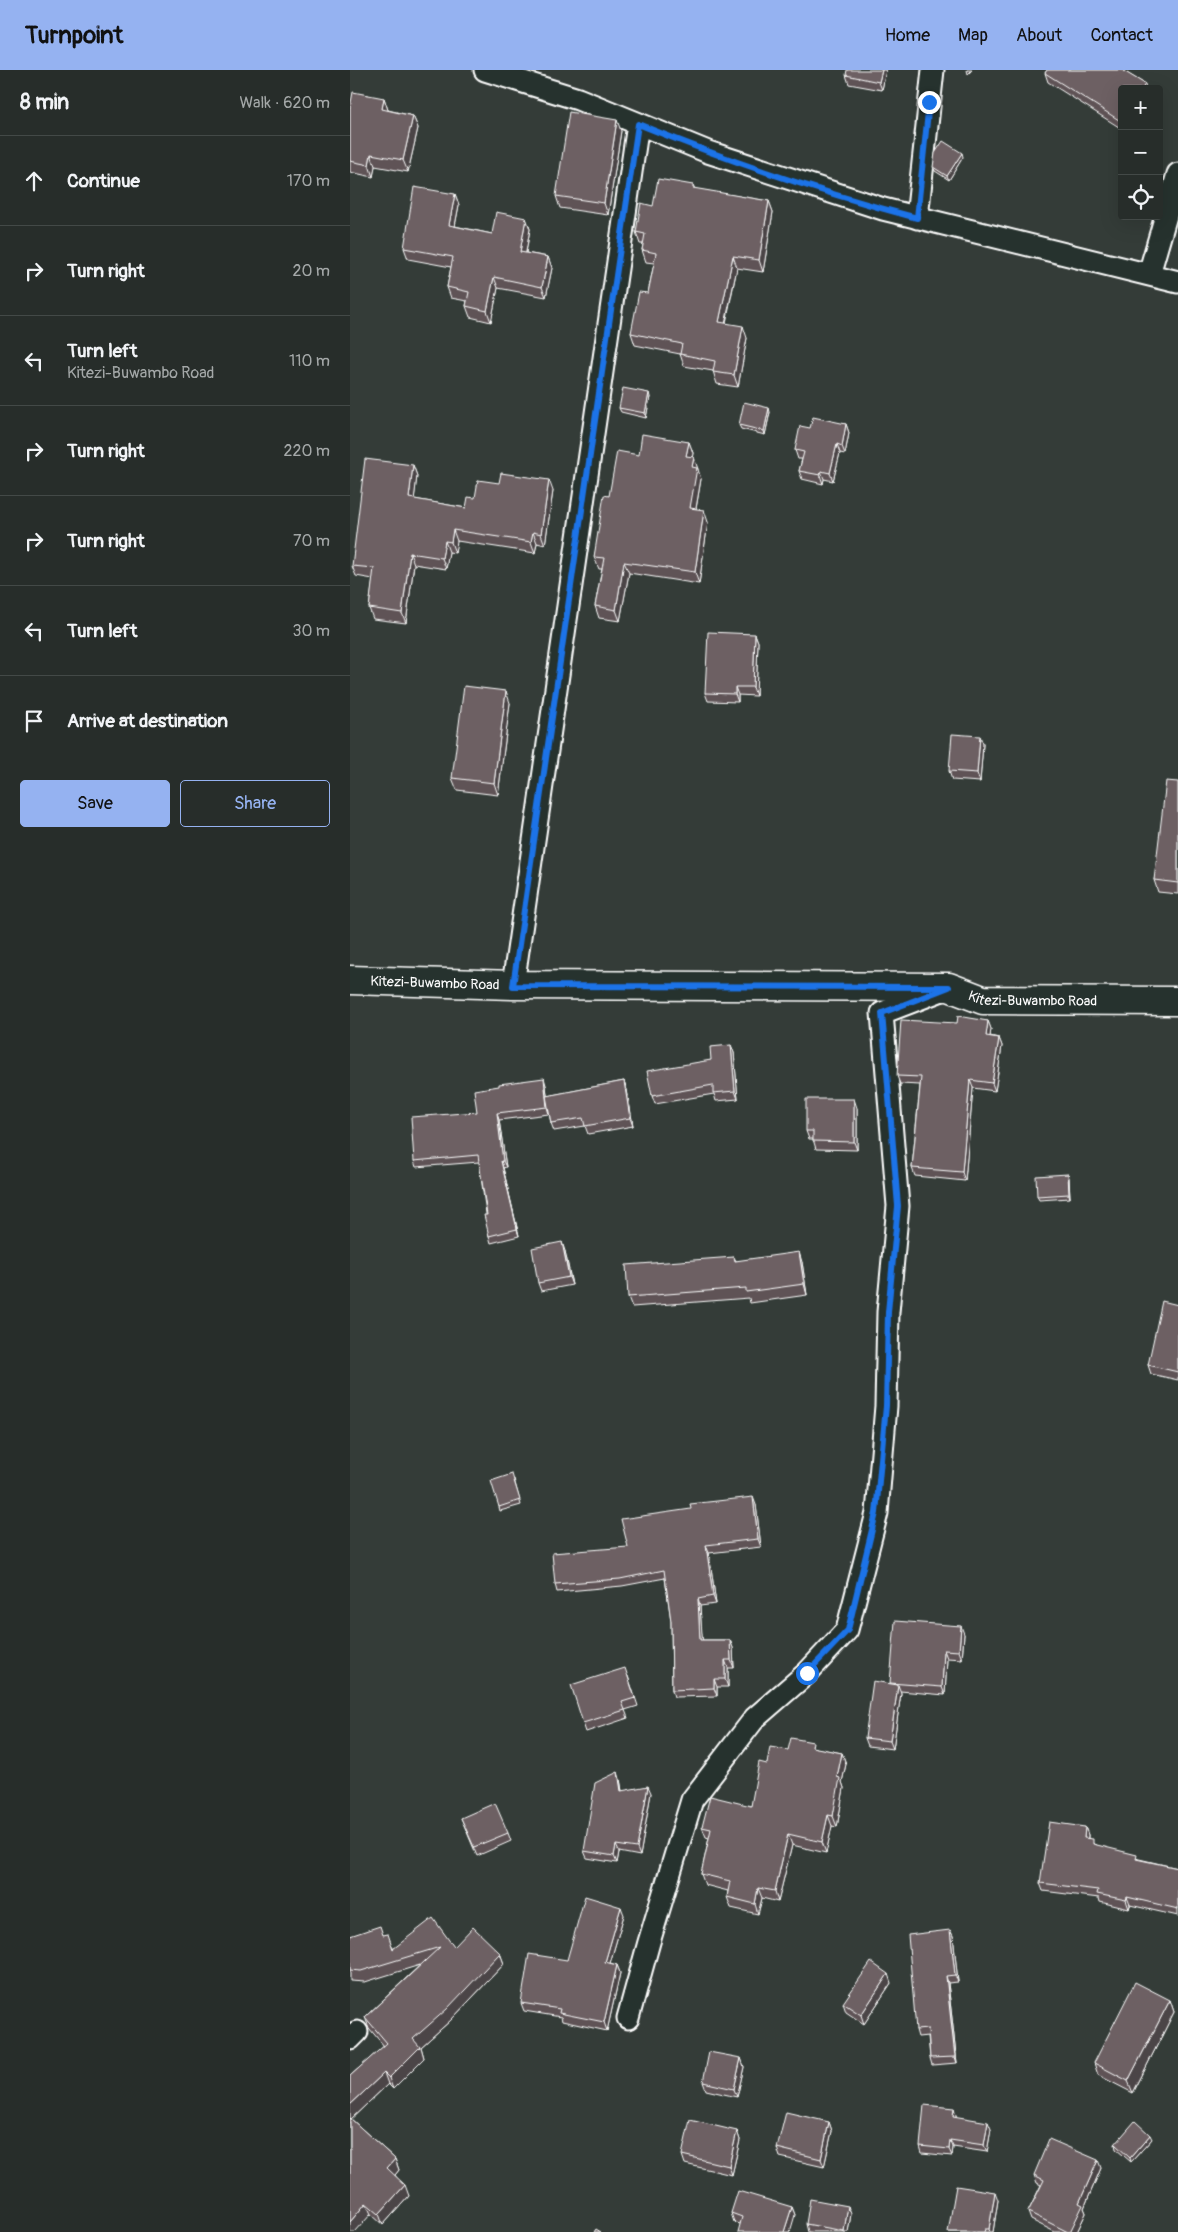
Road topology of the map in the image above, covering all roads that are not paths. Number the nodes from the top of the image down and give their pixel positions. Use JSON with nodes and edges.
{"nodes":[{"id":1,"x":485,"y":70,"type":"edge"},
{"id":2,"x":933,"y":70,"type":"edge"},
{"id":3,"x":638,"y":124,"type":"junction"},
{"id":4,"x":1178,"y":174,"type":"edge"},
{"id":5,"x":917,"y":218,"type":"junction"},
{"id":6,"x":1149,"y":274,"type":"junction"},
{"id":7,"x":1178,"y":282,"type":"edge"},
{"id":8,"x":350,"y":980,"type":"edge"},
{"id":9,"x":513,"y":986,"type":"junction"},
{"id":10,"x":949,"y":987,"type":"junction"},
{"id":11,"x":1178,"y":1001,"type":"edge"},
{"id":12,"x":628,"y":2018,"type":"dead end"}],
"edges":[{"from":1,"to":3,"type":"street"},
{"from":2,"to":5,"type":"street"},
{"from":3,"to":5,"type":"street"},
{"from":3,"to":9,"type":"street"},
{"from":4,"to":6,"type":"street"},
{"from":5,"to":6,"type":"street"},
{"from":6,"to":7,"type":"street"},
{"from":8,"to":9,"type":"street","name":"Kitezi-Buwambo Road"},
{"from":9,"to":10,"type":"street","name":"Kitezi-Buwambo Road"},
{"from":10,"to":11,"type":"street","name":"Kitezi-Buwambo Road"},
{"from":10,"to":12,"type":"street"}]}
